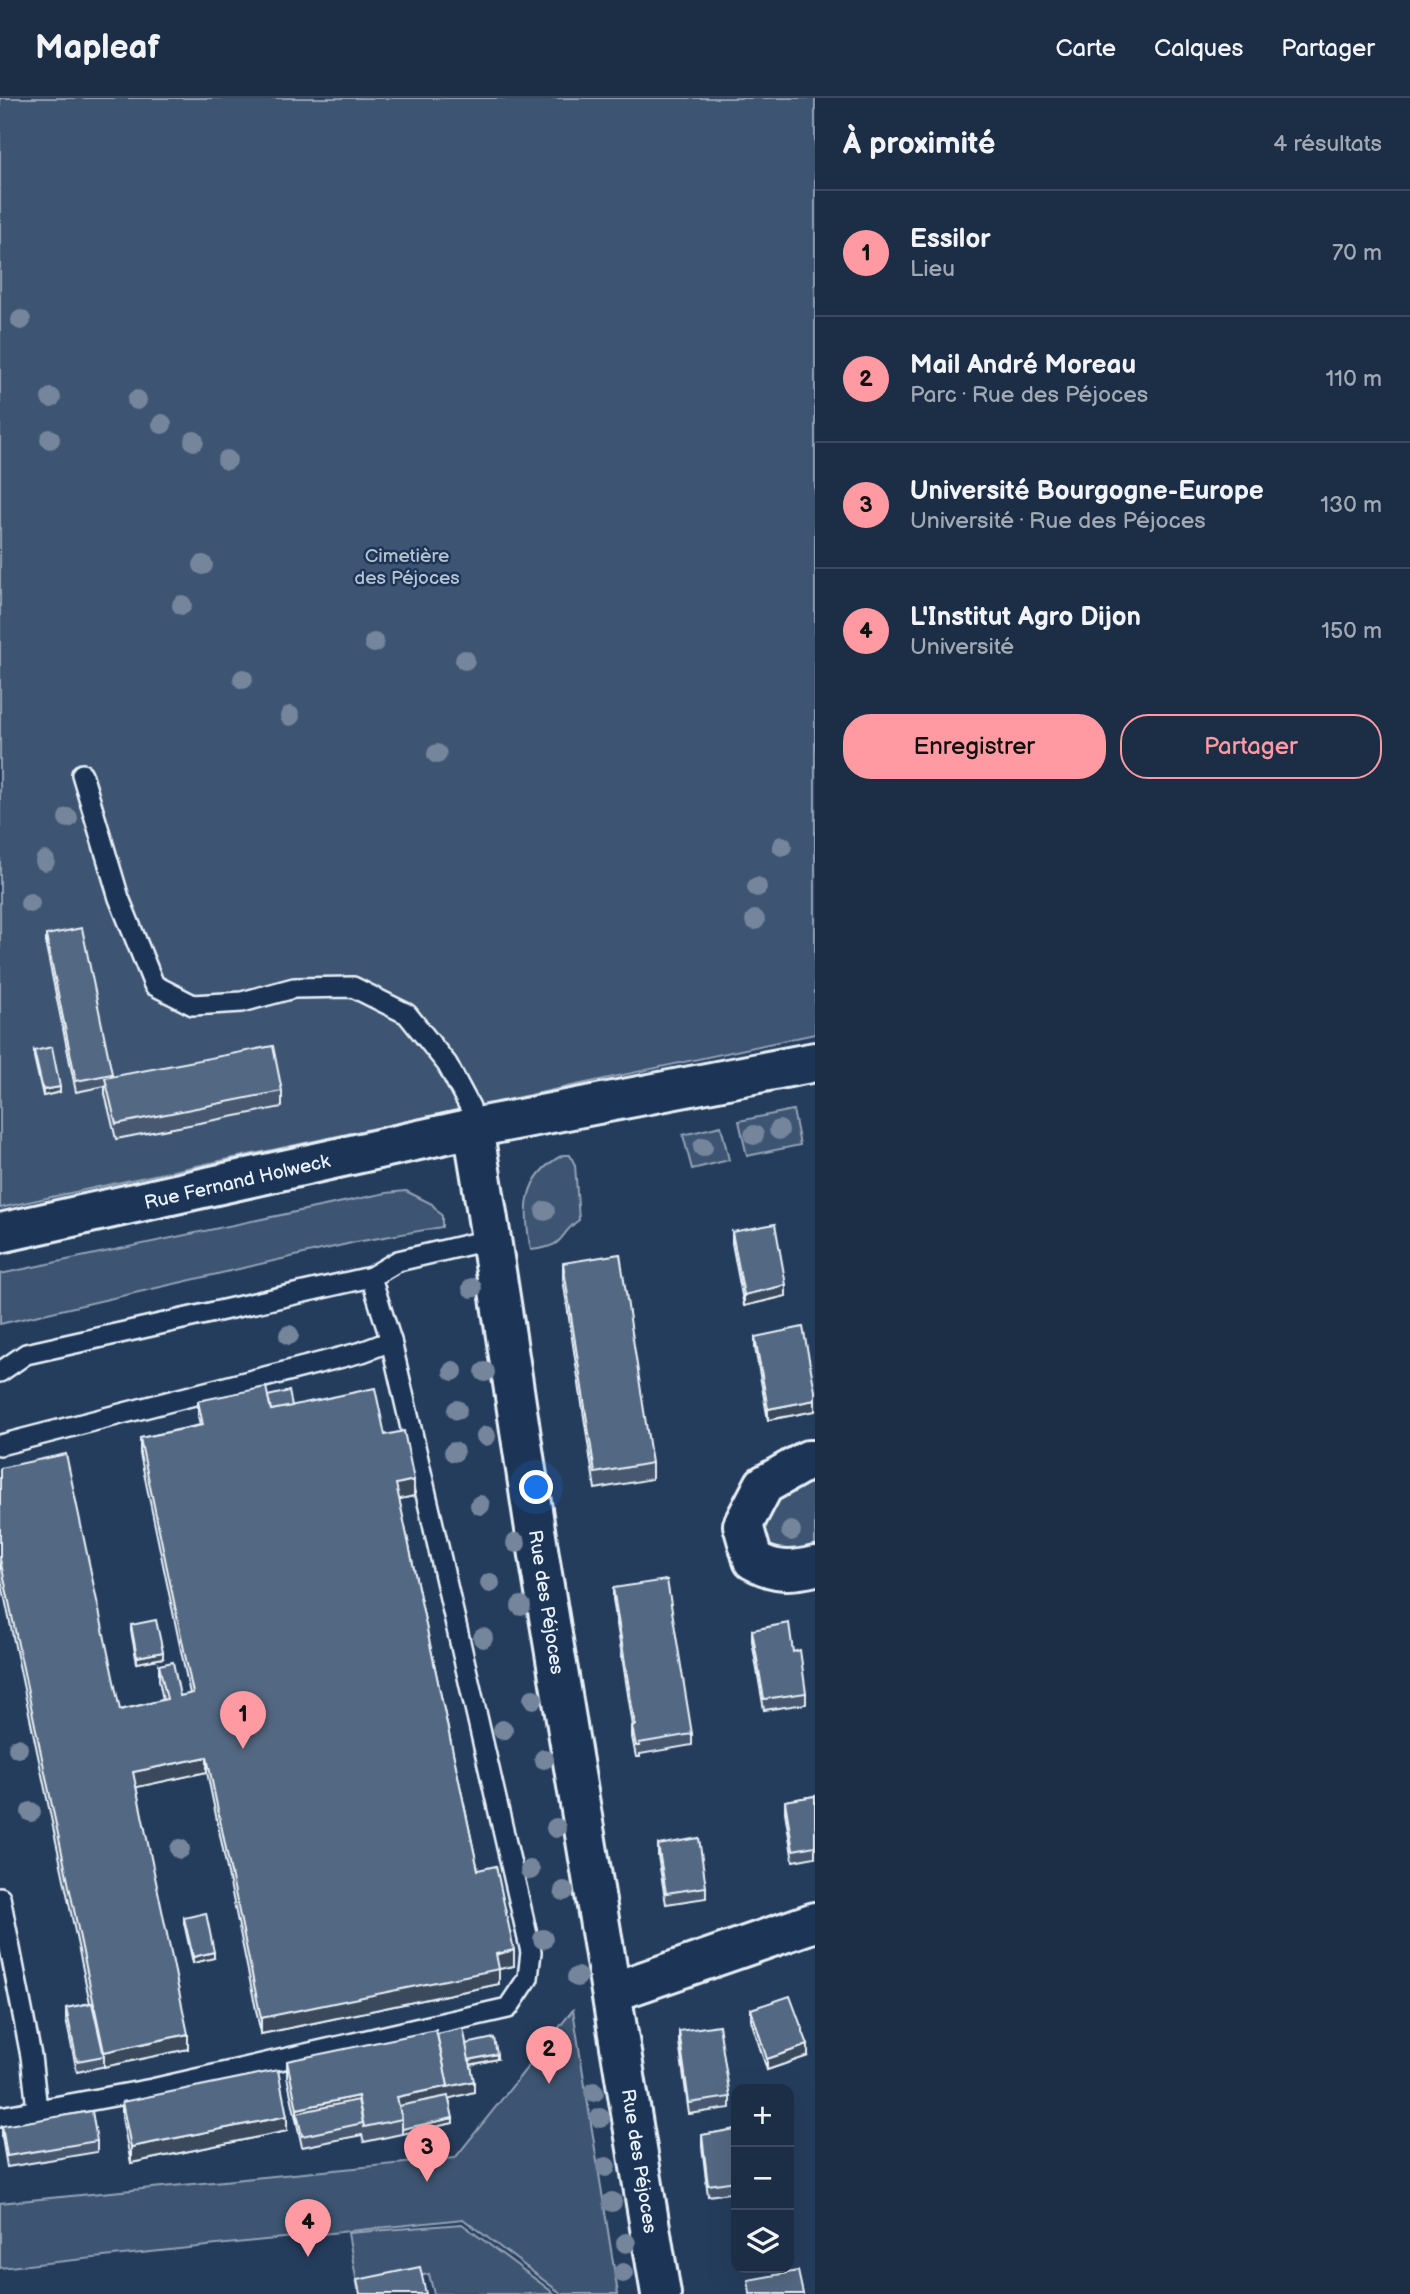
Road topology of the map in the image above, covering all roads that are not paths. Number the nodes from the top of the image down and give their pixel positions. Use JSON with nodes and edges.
{"nodes":[{"id":1,"x":82,"y":774,"type":"dead end"},
{"id":2,"x":815,"y":1062,"type":"edge"},
{"id":3,"x":473,"y":1128,"type":"junction"},
{"id":4,"x":0,"y":1233,"type":"edge"},
{"id":5,"x":492,"y":1239,"type":"junction"},
{"id":6,"x":371,"y":1277,"type":"junction"},
{"id":7,"x":391,"y":1341,"type":"junction"},
{"id":8,"x":0,"y":1372,"type":"edge"},
{"id":9,"x":0,"y":1445,"type":"edge"},
{"id":10,"x":815,"y":1460,"type":"edge"},
{"id":11,"x":815,"y":1566,"type":"edge"},
{"id":12,"x":0,"y":1897,"type":"edge"},
{"id":13,"x":815,"y":1922,"type":"edge"},
{"id":14,"x":613,"y":1992,"type":"junction"},
{"id":15,"x":37,"y":2109,"type":"junction"},
{"id":16,"x":0,"y":2117,"type":"edge"},
{"id":17,"x":662,"y":2294,"type":"edge"}],
"edges":[{"from":1,"to":3,"type":"lane"},
{"from":2,"to":3,"type":"street"},
{"from":3,"to":4,"type":"street","name":"Rue Fernand Holweck"},
{"from":3,"to":5,"type":"street","name":"Rue des Péjoces"},
{"from":5,"to":6,"type":"lane"},
{"from":5,"to":14,"type":"street","name":"Rue des Péjoces"},
{"from":6,"to":7,"type":"lane"},
{"from":6,"to":8,"type":"lane"},
{"from":7,"to":9,"type":"lane"},
{"from":7,"to":15,"type":"lane"},
{"from":10,"to":11,"type":"street"},
{"from":12,"to":15,"type":"lane"},
{"from":13,"to":14,"type":"street"},
{"from":14,"to":17,"type":"street","name":"Rue des Péjoces"},
{"from":15,"to":16,"type":"lane"}]}
